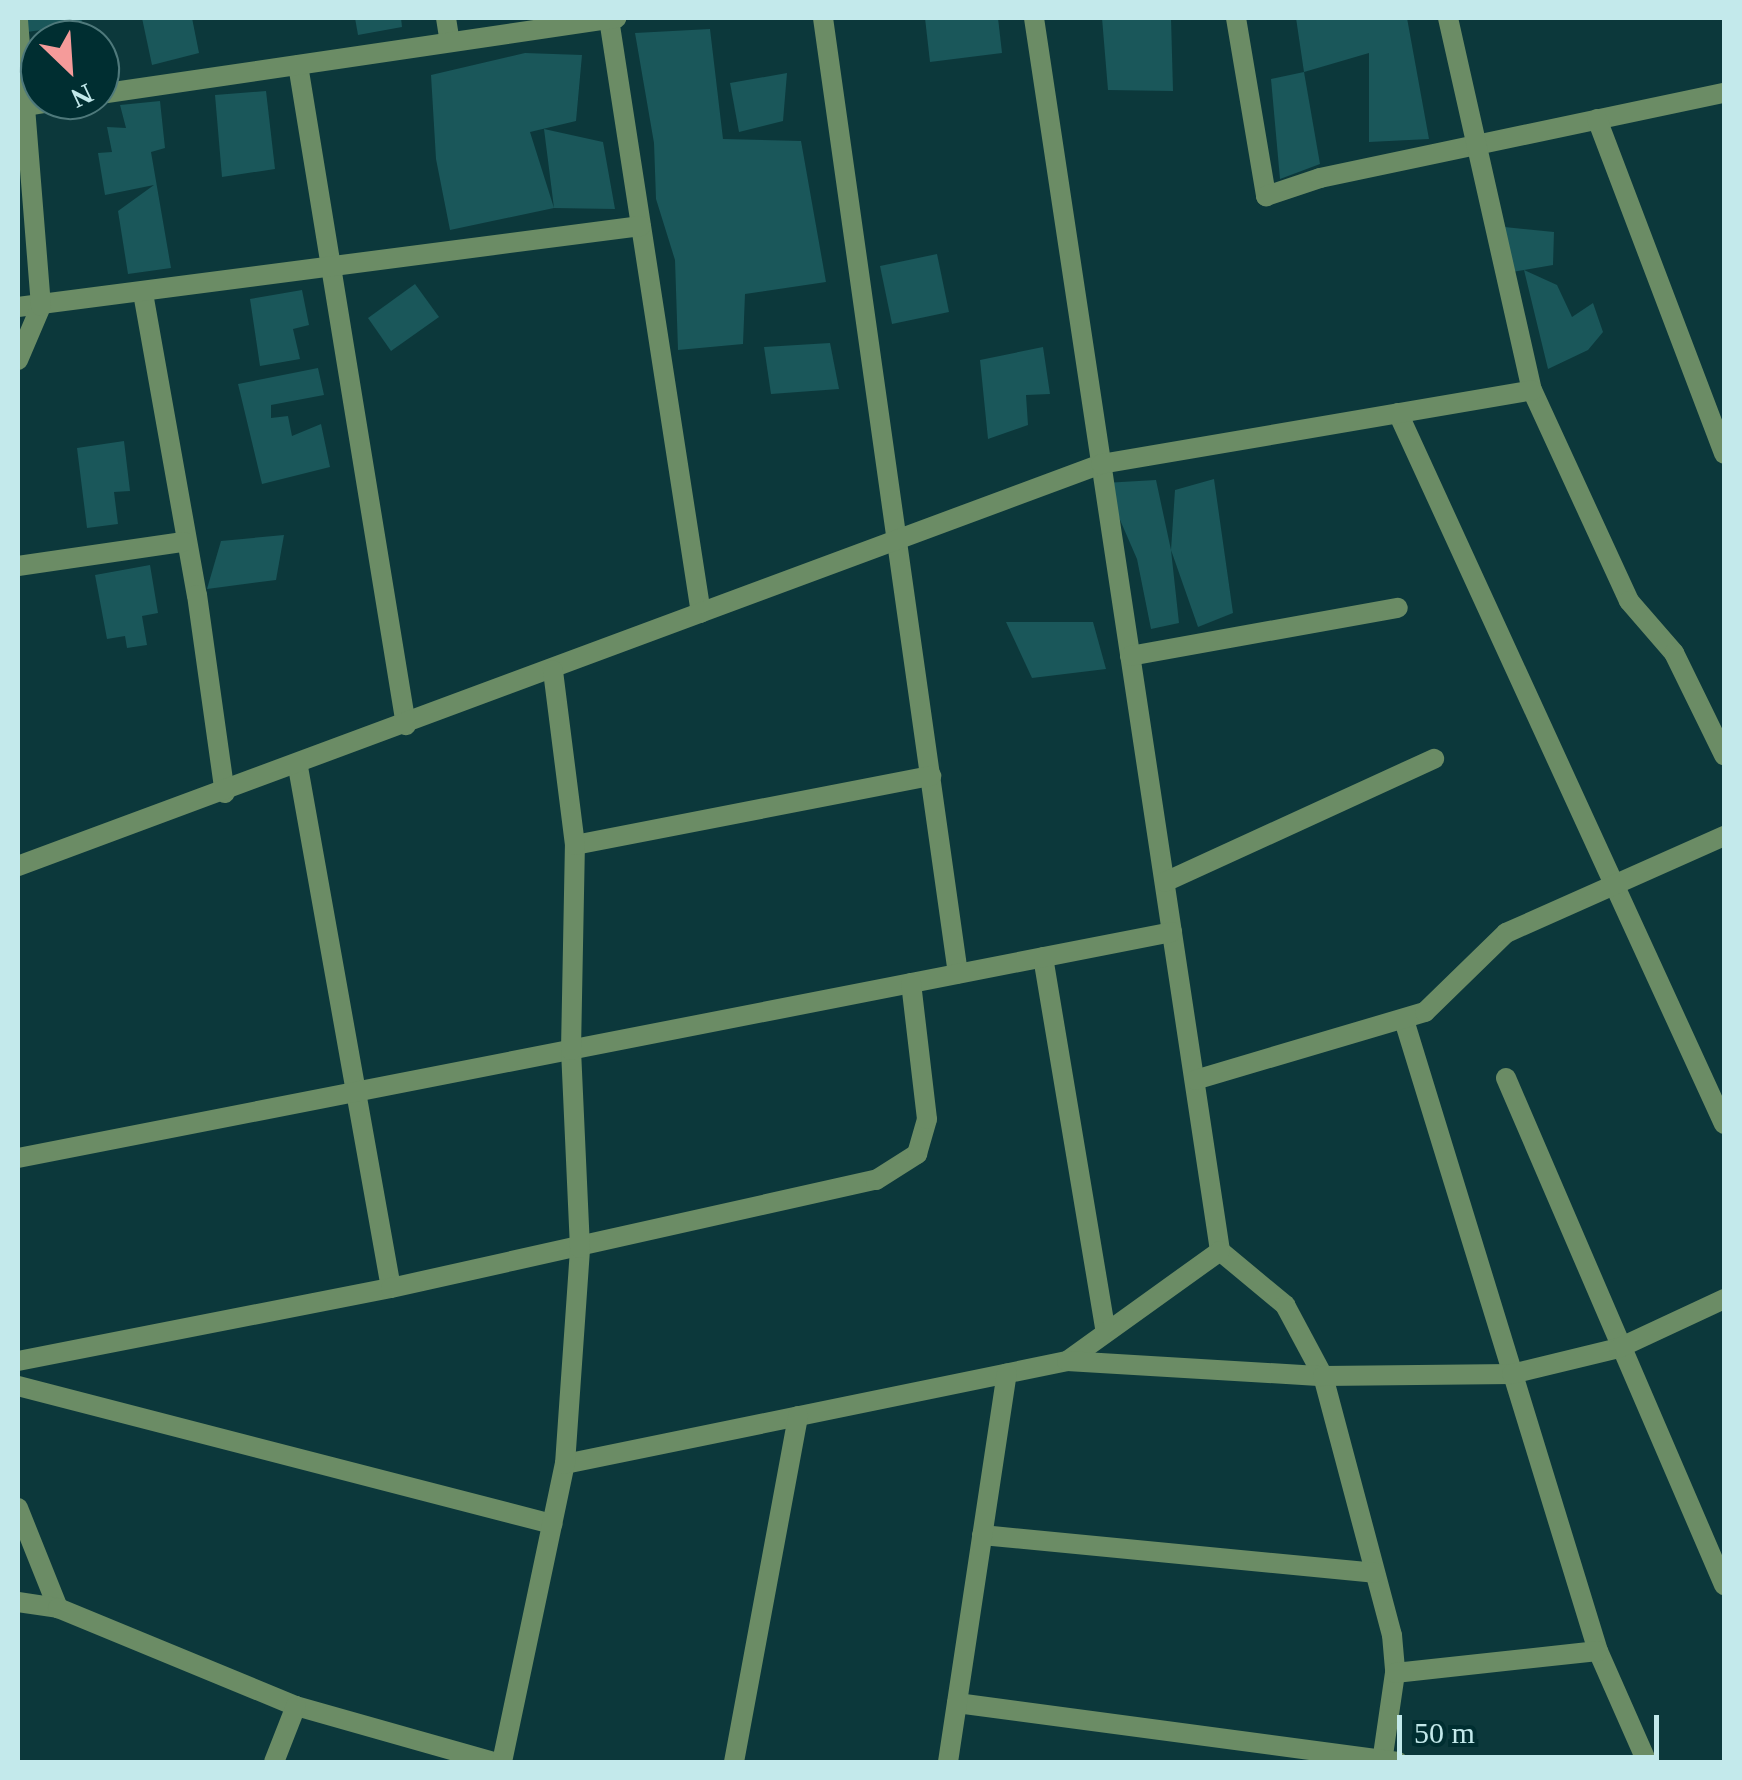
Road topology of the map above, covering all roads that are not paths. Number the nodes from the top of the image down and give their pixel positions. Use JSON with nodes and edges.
{"nodes":[{"id":1,"x":18,"y":18,"type":"edge"},
{"id":2,"x":446,"y":18,"type":"edge"},
{"id":3,"x":613,"y":18,"type":"edge"},
{"id":4,"x":824,"y":18,"type":"edge"},
{"id":5,"x":1034,"y":18,"type":"edge"},
{"id":6,"x":1236,"y":18,"type":"edge"},
{"id":7,"x":1448,"y":18,"type":"edge"},
{"id":8,"x":450,"y":42,"type":"junction"},
{"id":9,"x":20,"y":43,"type":"edge"},
{"id":10,"x":298,"y":64,"type":"junction"},
{"id":11,"x":120,"y":91,"type":"edge"},
{"id":12,"x":1724,"y":92,"type":"edge"},
{"id":13,"x":26,"y":120,"type":"edge"},
{"id":14,"x":1597,"y":120,"type":"junction"},
{"id":15,"x":1477,"y":145,"type":"junction"},
{"id":16,"x":641,"y":226,"type":"junction"},
{"id":17,"x":330,"y":270,"type":"junction"},
{"id":18,"x":142,"y":293,"type":"junction"},
{"id":19,"x":41,"y":306,"type":"junction"},
{"id":20,"x":18,"y":307,"type":"edge"},
{"id":21,"x":18,"y":360,"type":"edge"},
{"id":22,"x":1532,"y":390,"type":"junction"},
{"id":23,"x":1398,"y":413,"type":"junction"},
{"id":24,"x":1724,"y":454,"type":"edge"},
{"id":25,"x":1102,"y":464,"type":"junction"},
{"id":26,"x":897,"y":538,"type":"junction"},
{"id":27,"x":183,"y":542,"type":"junction"},
{"id":28,"x":18,"y":566,"type":"edge"},
{"id":29,"x":1398,"y":608,"type":"dead end"},
{"id":30,"x":701,"y":614,"type":"junction"},
{"id":31,"x":1130,"y":656,"type":"junction"},
{"id":32,"x":552,"y":670,"type":"junction"},
{"id":33,"x":406,"y":725,"type":"junction"},
{"id":34,"x":1724,"y":754,"type":"edge"},
{"id":35,"x":1434,"y":760,"type":"dead end"},
{"id":36,"x":298,"y":766,"type":"junction"},
{"id":37,"x":930,"y":776,"type":"junction"},
{"id":38,"x":224,"y":793,"type":"junction"},
{"id":39,"x":1724,"y":836,"type":"edge"},
{"id":40,"x":575,"y":845,"type":"junction"},
{"id":41,"x":18,"y":866,"type":"edge"},
{"id":42,"x":1165,"y":882,"type":"junction"},
{"id":43,"x":1614,"y":885,"type":"junction"},
{"id":44,"x":1172,"y":932,"type":"junction"},
{"id":45,"x":1044,"y":958,"type":"junction"},
{"id":46,"x":958,"y":974,"type":"junction"},
{"id":47,"x":911,"y":984,"type":"junction"},
{"id":48,"x":1404,"y":1020,"type":"junction"},
{"id":49,"x":572,"y":1050,"type":"junction"},
{"id":50,"x":1506,"y":1078,"type":"dead end"},
{"id":51,"x":1195,"y":1080,"type":"junction"},
{"id":52,"x":356,"y":1092,"type":"junction"},
{"id":53,"x":1724,"y":1124,"type":"edge"},
{"id":54,"x":18,"y":1158,"type":"edge"},
{"id":55,"x":580,"y":1248,"type":"junction"},
{"id":56,"x":1220,"y":1251,"type":"junction"},
{"id":57,"x":391,"y":1288,"type":"junction"},
{"id":58,"x":1724,"y":1298,"type":"edge"},
{"id":59,"x":1105,"y":1329,"type":"junction"},
{"id":60,"x":1619,"y":1348,"type":"junction"},
{"id":61,"x":1067,"y":1360,"type":"junction"},
{"id":62,"x":18,"y":1361,"type":"edge"},
{"id":63,"x":1006,"y":1373,"type":"junction"},
{"id":64,"x":1512,"y":1374,"type":"junction"},
{"id":65,"x":1324,"y":1376,"type":"junction"},
{"id":66,"x":18,"y":1386,"type":"edge"},
{"id":67,"x":798,"y":1416,"type":"junction"},
{"id":68,"x":565,"y":1464,"type":"junction"},
{"id":69,"x":18,"y":1508,"type":"edge"},
{"id":70,"x":552,"y":1524,"type":"junction"},
{"id":71,"x":982,"y":1534,"type":"junction"},
{"id":72,"x":1374,"y":1574,"type":"junction"},
{"id":73,"x":1724,"y":1585,"type":"edge"},
{"id":74,"x":18,"y":1602,"type":"edge"},
{"id":75,"x":58,"y":1608,"type":"junction"},
{"id":76,"x":1598,"y":1651,"type":"junction"},
{"id":77,"x":1395,"y":1673,"type":"junction"},
{"id":78,"x":957,"y":1703,"type":"junction"},
{"id":79,"x":296,"y":1706,"type":"junction"},
{"id":80,"x":1387,"y":1761,"type":"edge"},
{"id":81,"x":274,"y":1762,"type":"edge"},
{"id":82,"x":494,"y":1762,"type":"edge"},
{"id":83,"x":502,"y":1762,"type":"edge"},
{"id":84,"x":734,"y":1762,"type":"edge"},
{"id":85,"x":948,"y":1762,"type":"edge"},
{"id":86,"x":1647,"y":1762,"type":"edge"}],
"edges":[{"from":1,"to":9,"type":"street"},
{"from":2,"to":8,"type":"street"},
{"from":3,"to":8,"type":"street"},
{"from":3,"to":16,"type":"street"},
{"from":4,"to":26,"type":"street"},
{"from":5,"to":25,"type":"street"},
{"from":6,"to":15,"type":"street"},
{"from":7,"to":15,"type":"street"},
{"from":8,"to":10,"type":"street"},
{"from":10,"to":11,"type":"street"},
{"from":10,"to":17,"type":"street"},
{"from":12,"to":14,"type":"street"},
{"from":13,"to":19,"type":"street"},
{"from":14,"to":15,"type":"street"},
{"from":14,"to":24,"type":"street"},
{"from":15,"to":22,"type":"street"},
{"from":16,"to":17,"type":"street"},
{"from":16,"to":30,"type":"street"},
{"from":17,"to":18,"type":"street"},
{"from":17,"to":33,"type":"street"},
{"from":18,"to":19,"type":"street"},
{"from":18,"to":27,"type":"street"},
{"from":19,"to":20,"type":"street"},
{"from":19,"to":21,"type":"street"},
{"from":22,"to":23,"type":"street"},
{"from":22,"to":34,"type":"street"},
{"from":23,"to":25,"type":"street"},
{"from":23,"to":43,"type":"street"},
{"from":25,"to":26,"type":"street"},
{"from":25,"to":31,"type":"street"},
{"from":26,"to":30,"type":"street"},
{"from":26,"to":37,"type":"street"},
{"from":27,"to":28,"type":"street"},
{"from":27,"to":38,"type":"street"},
{"from":29,"to":31,"type":"street"},
{"from":30,"to":32,"type":"street"},
{"from":31,"to":42,"type":"street"},
{"from":32,"to":33,"type":"street"},
{"from":32,"to":40,"type":"street"},
{"from":33,"to":36,"type":"street"},
{"from":35,"to":42,"type":"street"},
{"from":36,"to":38,"type":"street"},
{"from":36,"to":52,"type":"street"},
{"from":37,"to":40,"type":"street"},
{"from":37,"to":46,"type":"street"},
{"from":38,"to":41,"type":"street"},
{"from":39,"to":43,"type":"street"},
{"from":40,"to":49,"type":"street"},
{"from":42,"to":44,"type":"street"},
{"from":43,"to":48,"type":"street"},
{"from":43,"to":53,"type":"street"},
{"from":44,"to":45,"type":"street"},
{"from":44,"to":51,"type":"street"},
{"from":45,"to":46,"type":"street"},
{"from":45,"to":59,"type":"street"},
{"from":46,"to":47,"type":"street"},
{"from":47,"to":49,"type":"street"},
{"from":47,"to":55,"type":"street"},
{"from":48,"to":51,"type":"street"},
{"from":48,"to":64,"type":"street"},
{"from":49,"to":52,"type":"street"},
{"from":49,"to":55,"type":"street"},
{"from":50,"to":60,"type":"street"},
{"from":51,"to":56,"type":"street"},
{"from":52,"to":54,"type":"street"},
{"from":52,"to":57,"type":"street"},
{"from":55,"to":57,"type":"street"},
{"from":55,"to":68,"type":"street"},
{"from":56,"to":59,"type":"street"},
{"from":56,"to":65,"type":"street"},
{"from":57,"to":62,"type":"street"},
{"from":58,"to":60,"type":"street"},
{"from":59,"to":61,"type":"street"},
{"from":60,"to":64,"type":"street"},
{"from":60,"to":73,"type":"street"},
{"from":61,"to":63,"type":"street"},
{"from":61,"to":65,"type":"street"},
{"from":63,"to":67,"type":"street"},
{"from":63,"to":71,"type":"street"},
{"from":64,"to":65,"type":"street"},
{"from":64,"to":76,"type":"street"},
{"from":65,"to":72,"type":"street"},
{"from":66,"to":70,"type":"street"},
{"from":67,"to":68,"type":"street"},
{"from":67,"to":84,"type":"street"},
{"from":68,"to":70,"type":"street"},
{"from":69,"to":75,"type":"street"},
{"from":70,"to":83,"type":"street"},
{"from":71,"to":72,"type":"street"},
{"from":71,"to":78,"type":"street"},
{"from":72,"to":77,"type":"street"},
{"from":74,"to":75,"type":"street"},
{"from":75,"to":79,"type":"street"},
{"from":76,"to":77,"type":"street"},
{"from":76,"to":86,"type":"street"},
{"from":77,"to":80,"type":"street"},
{"from":78,"to":80,"type":"street"},
{"from":78,"to":85,"type":"street"},
{"from":79,"to":81,"type":"street"},
{"from":79,"to":82,"type":"street"}]}
